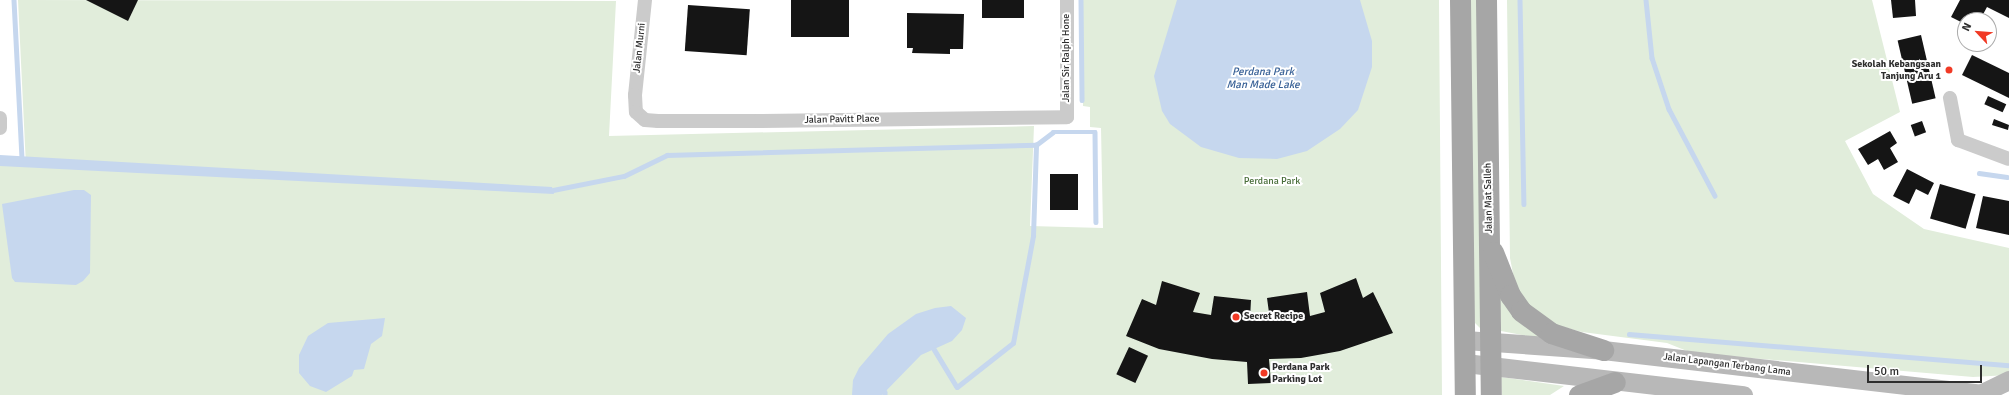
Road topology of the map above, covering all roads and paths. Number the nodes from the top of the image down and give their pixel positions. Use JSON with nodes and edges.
{"nodes":[{"id":1,"x":645,"y":0,"type":"edge"},
{"id":2,"x":1066,"y":0,"type":"edge"},
{"id":3,"x":1460,"y":0,"type":"edge"},
{"id":4,"x":1486,"y":0,"type":"edge"},
{"id":5,"x":635,"y":95,"type":"joint"},
{"id":6,"x":1950,"y":98,"type":"dead end"},
{"id":7,"x":1067,"y":117,"type":"joint"},
{"id":8,"x":0,"y":118,"type":"edge"},
{"id":9,"x":0,"y":128,"type":"edge"},
{"id":10,"x":2009,"y":159,"type":"edge"},
{"id":11,"x":1489,"y":244,"type":"junction"},
{"id":12,"x":1465,"y":340,"type":"junction"},
{"id":13,"x":1490,"y":340,"type":"junction"},
{"id":14,"x":1603,"y":350,"type":"junction"},
{"id":15,"x":1465,"y":363,"type":"junction"},
{"id":16,"x":1490,"y":365,"type":"junction"},
{"id":17,"x":2009,"y":380,"type":"edge"},
{"id":18,"x":1615,"y":382,"type":"junction"},
{"id":19,"x":1984,"y":394,"type":"edge"},
{"id":20,"x":1465,"y":395,"type":"edge"},
{"id":21,"x":1491,"y":395,"type":"edge"},
{"id":22,"x":1579,"y":395,"type":"edge"},
{"id":23,"x":1743,"y":395,"type":"edge"}],
"edges":[{"from":1,"to":5,"type":"street","name":"Jalan Murni"},
{"from":2,"to":7,"type":"street","name":"Jalan Sir Ralph Hone"},
{"from":3,"to":12,"type":"main road"},
{"from":4,"to":11,"type":"main road","name":"Jalan Mat Salleh"},
{"from":5,"to":7,"type":"street","name":"Jalan Pavitt Place"},
{"from":6,"to":10,"type":"street"},
{"from":8,"to":9,"type":"street"},
{"from":11,"to":13,"type":"main road","name":"Jalan Mat Salleh"},
{"from":11,"to":14,"type":"main road"},
{"from":12,"to":13,"type":"main road","name":"Jalan Lapangan Terbang Lama"},
{"from":12,"to":15,"type":"main road"},
{"from":13,"to":14,"type":"main road","name":"Jalan Lapangan Terbang Lama"},
{"from":13,"to":16,"type":"main road","name":"Jalan Mat Salleh"},
{"from":14,"to":19,"type":"main road","name":"Jalan Lapangan Terbang Lama"},
{"from":15,"to":16,"type":"main road"},
{"from":15,"to":20,"type":"main road"},
{"from":16,"to":18,"type":"main road"},
{"from":16,"to":21,"type":"main road","name":"Jalan Mat Salleh"},
{"from":17,"to":19,"type":"main road"},
{"from":18,"to":22,"type":"main road"},
{"from":18,"to":23,"type":"main road"}]}
